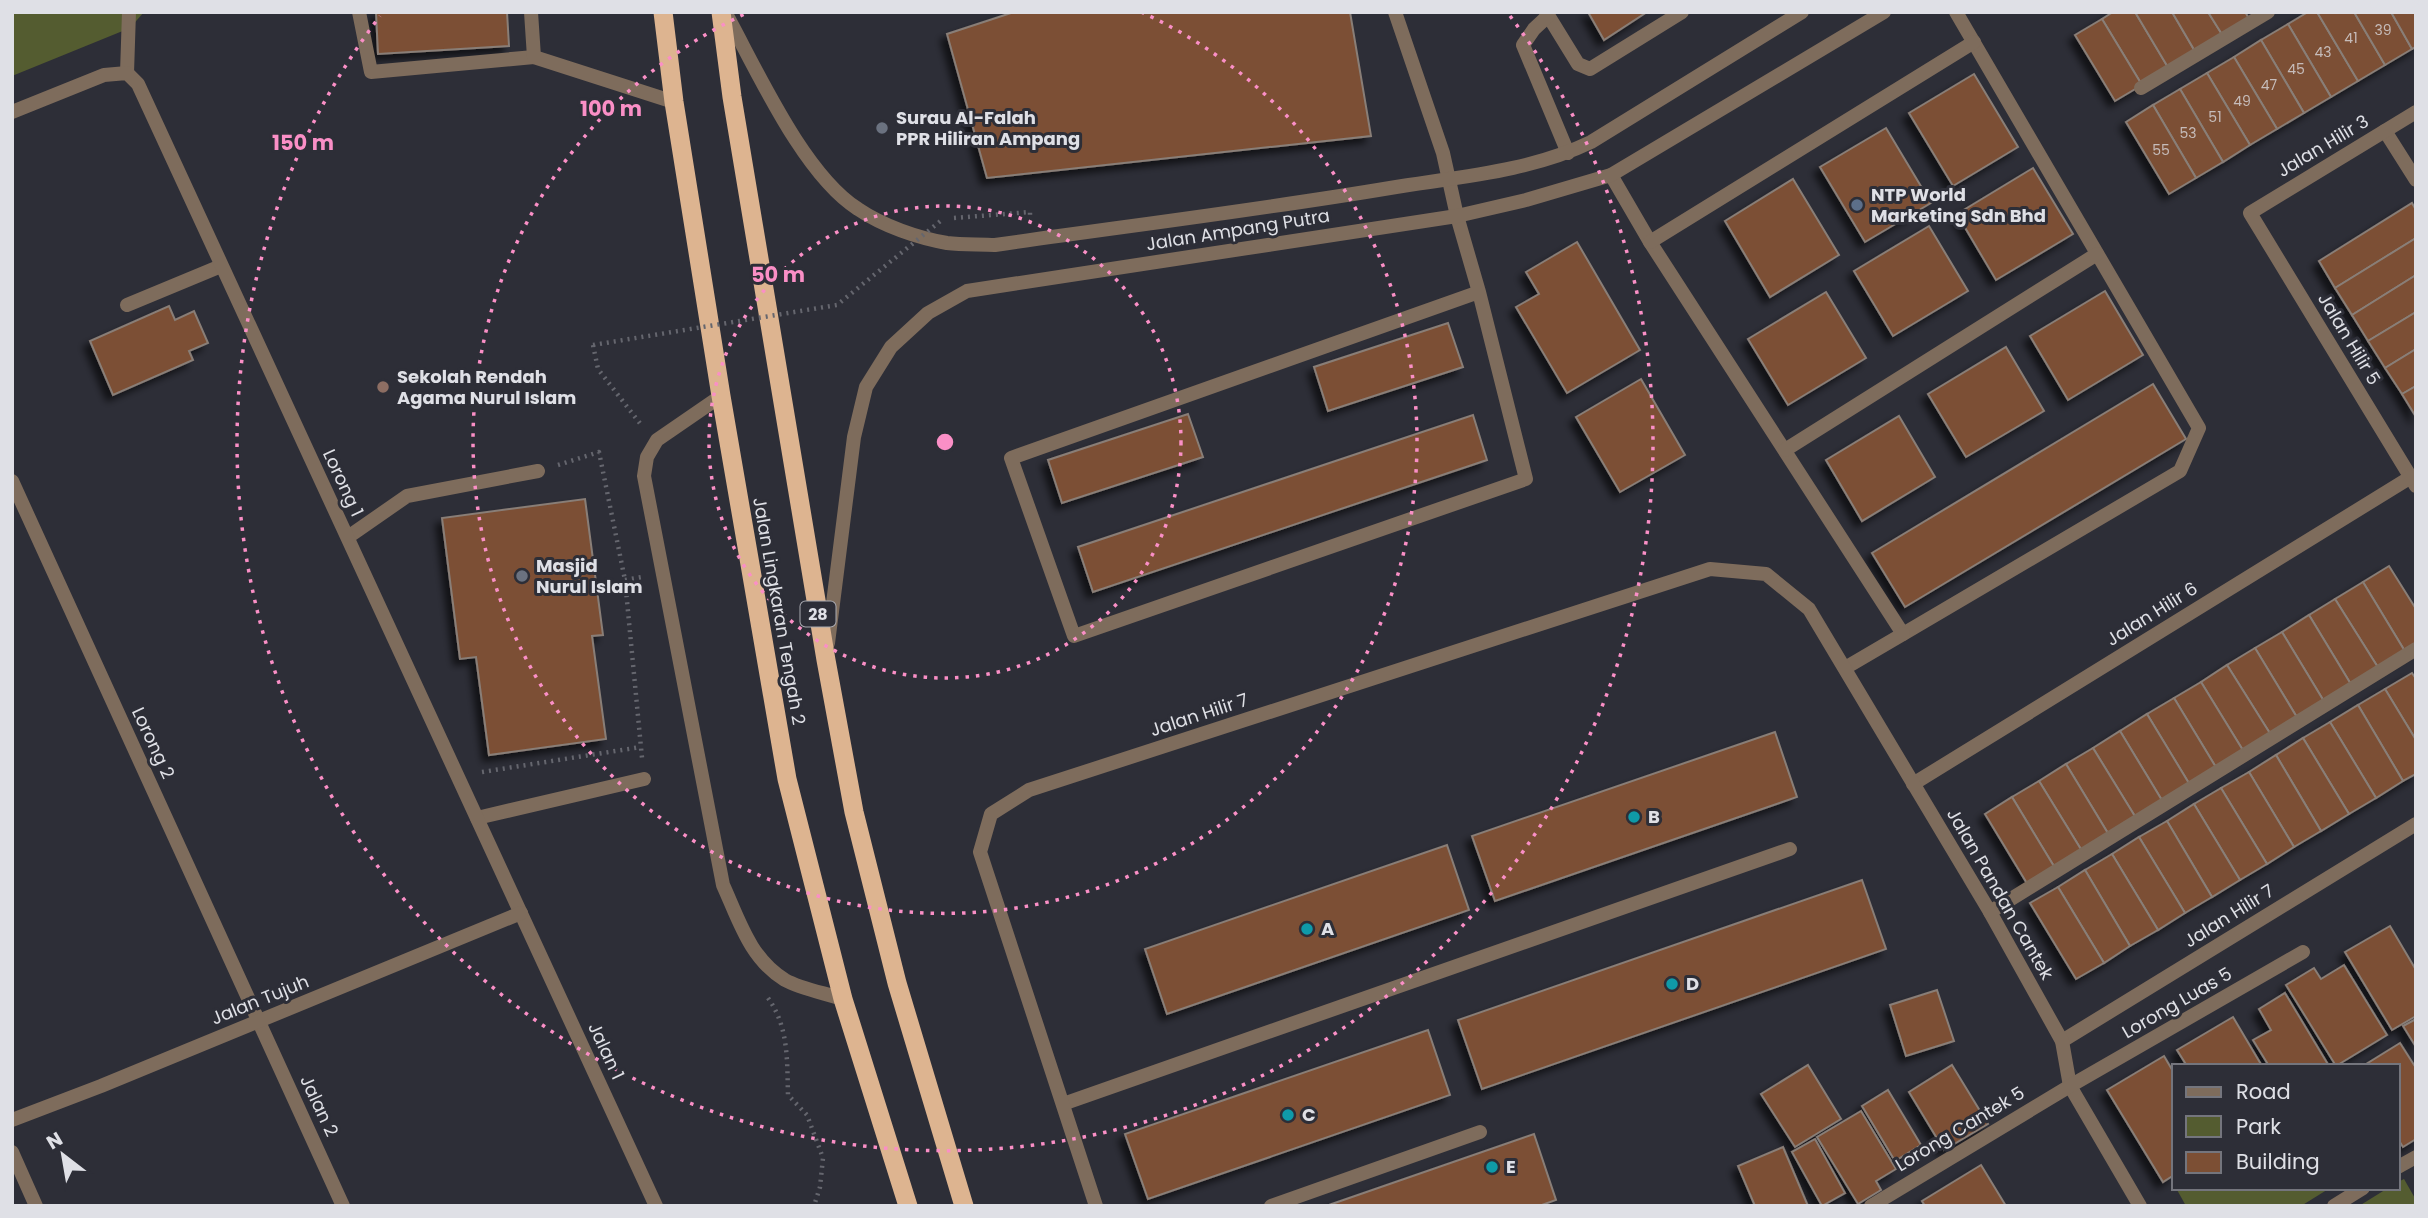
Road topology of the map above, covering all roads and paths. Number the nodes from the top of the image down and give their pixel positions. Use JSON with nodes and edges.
{"nodes":[{"id":1,"x":129,"y":12,"type":"edge"},
{"id":2,"x":359,"y":12,"type":"edge"},
{"id":3,"x":531,"y":12,"type":"edge"},
{"id":4,"x":663,"y":12,"type":"edge"},
{"id":5,"x":723,"y":12,"type":"edge"},
{"id":6,"x":1395,"y":12,"type":"edge"},
{"id":7,"x":1682,"y":12,"type":"edge"},
{"id":8,"x":1802,"y":12,"type":"edge"},
{"id":9,"x":1884,"y":12,"type":"edge"},
{"id":10,"x":1956,"y":12,"type":"edge"},
{"id":11,"x":2268,"y":12,"type":"edge"},
{"id":12,"x":1547,"y":14,"type":"edge"},
{"id":13,"x":1974,"y":42,"type":"junction"},
{"id":14,"x":534,"y":57,"type":"junction"},
{"id":15,"x":127,"y":73,"type":"junction"},
{"id":16,"x":2141,"y":88,"type":"dead end"},
{"id":17,"x":674,"y":102,"type":"junction"},
{"id":18,"x":12,"y":112,"type":"edge"},
{"id":19,"x":2416,"y":112,"type":"edge"},
{"id":20,"x":2385,"y":131,"type":"junction"},
{"id":21,"x":1568,"y":153,"type":"junction"},
{"id":22,"x":1611,"y":174,"type":"junction"},
{"id":23,"x":1448,"y":179,"type":"junction"},
{"id":24,"x":2416,"y":180,"type":"edge"},
{"id":25,"x":2250,"y":213,"type":"joint"},
{"id":26,"x":1457,"y":216,"type":"junction"},
{"id":27,"x":943,"y":219,"type":"dead end"},
{"id":28,"x":1650,"y":242,"type":"junction"},
{"id":29,"x":2097,"y":254,"type":"junction"},
{"id":30,"x":221,"y":266,"type":"junction"},
{"id":31,"x":1479,"y":292,"type":"junction"},
{"id":32,"x":127,"y":305,"type":"dead end"},
{"id":33,"x":721,"y":396,"type":"junction"},
{"id":34,"x":1785,"y":450,"type":"junction"},
{"id":35,"x":647,"y":457,"type":"junction"},
{"id":36,"x":563,"y":463,"type":"dead end"},
{"id":37,"x":538,"y":471,"type":"dead end"},
{"id":38,"x":2414,"y":479,"type":"edge"},
{"id":39,"x":12,"y":481,"type":"edge"},
{"id":40,"x":348,"y":537,"type":"junction"},
{"id":41,"x":1809,"y":609,"type":"joint"},
{"id":42,"x":1903,"y":634,"type":"junction"},
{"id":43,"x":2416,"y":649,"type":"edge"},
{"id":44,"x":826,"y":660,"type":"junction"},
{"id":45,"x":1845,"y":668,"type":"junction"},
{"id":46,"x":641,"y":747,"type":"junction"},
{"id":47,"x":642,"y":758,"type":"dead end"},
{"id":48,"x":482,"y":772,"type":"dead end"},
{"id":49,"x":644,"y":779,"type":"dead end"},
{"id":50,"x":1913,"y":784,"type":"junction"},
{"id":51,"x":477,"y":818,"type":"junction"},
{"id":52,"x":2416,"y":824,"type":"edge"},
{"id":53,"x":1790,"y":849,"type":"dead end"},
{"id":54,"x":1990,"y":912,"type":"junction"},
{"id":55,"x":521,"y":913,"type":"junction"},
{"id":56,"x":2303,"y":952,"type":"dead end"},
{"id":57,"x":766,"y":996,"type":"dead end"},
{"id":58,"x":843,"y":999,"type":"junction"},
{"id":59,"x":259,"y":1021,"type":"junction"},
{"id":60,"x":2062,"y":1041,"type":"junction"},
{"id":61,"x":2070,"y":1086,"type":"junction"},
{"id":62,"x":1063,"y":1104,"type":"junction"},
{"id":63,"x":12,"y":1120,"type":"edge"},
{"id":64,"x":1480,"y":1132,"type":"dead end"},
{"id":65,"x":12,"y":1152,"type":"edge"},
{"id":66,"x":2416,"y":1157,"type":"edge"},
{"id":67,"x":2400,"y":1166,"type":"edge"},
{"id":68,"x":2360,"y":1190,"type":"edge"},
{"id":69,"x":36,"y":1206,"type":"edge"},
{"id":70,"x":344,"y":1206,"type":"edge"},
{"id":71,"x":656,"y":1206,"type":"edge"},
{"id":72,"x":814,"y":1206,"type":"edge"},
{"id":73,"x":908,"y":1206,"type":"edge"},
{"id":74,"x":964,"y":1206,"type":"edge"},
{"id":75,"x":1096,"y":1206,"type":"edge"},
{"id":76,"x":1271,"y":1206,"type":"edge"},
{"id":77,"x":1871,"y":1206,"type":"edge"},
{"id":78,"x":2140,"y":1206,"type":"edge"},
{"id":79,"x":2334,"y":1206,"type":"edge"}],
"edges":[{"from":1,"to":15,"type":"street"},
{"from":2,"to":14,"type":"street"},
{"from":3,"to":14,"type":"street"},
{"from":4,"to":17,"type":"highway","name":"Jalan Lingkaran Tengah 2"},
{"from":5,"to":23,"type":"street","name":"Jalan Ampang Putra"},
{"from":5,"to":44,"type":"highway","number":"28"},
{"from":6,"to":23,"type":"street"},
{"from":7,"to":12,"type":"street"},
{"from":8,"to":21,"type":"street","name":"Jalan Ampang Putra"},
{"from":9,"to":22,"type":"street","name":"Jalan Ampang Putra"},
{"from":10,"to":13,"type":"street"},
{"from":11,"to":16,"type":"street"},
{"from":12,"to":21,"type":"street"},
{"from":13,"to":28,"type":"street"},
{"from":13,"to":29,"type":"street"},
{"from":14,"to":17,"type":"street"},
{"from":15,"to":18,"type":"street"},
{"from":15,"to":30,"type":"street","name":"Lorong 1"},
{"from":17,"to":33,"type":"highway","name":"Jalan Lingkaran Tengah 2"},
{"from":19,"to":20,"type":"street","name":"Jalan Hilir 3"},
{"from":20,"to":24,"type":"street"},
{"from":20,"to":25,"type":"street","name":"Jalan Hilir 3"},
{"from":21,"to":23,"type":"street","name":"Jalan Ampang Putra"},
{"from":22,"to":26,"type":"street","name":"Jalan Ampang Putra"},
{"from":22,"to":28,"type":"street"},
{"from":23,"to":26,"type":"street"},
{"from":25,"to":38,"type":"street","name":"Jalan Hilir 5"},
{"from":26,"to":31,"type":"street"},
{"from":26,"to":44,"type":"street","name":"Jalan Ampang Putra"},
{"from":27,"to":35,"type":"path","bridge":true},
{"from":28,"to":34,"type":"street"},
{"from":29,"to":34,"type":"street"},
{"from":29,"to":42,"type":"street"},
{"from":30,"to":32,"type":"street"},
{"from":30,"to":40,"type":"street","name":"Lorong 1"},
{"from":31,"to":31,"type":"street"},
{"from":33,"to":35,"type":"street"},
{"from":33,"to":58,"type":"highway","name":"Jalan Lingkaran Tengah 2"},
{"from":34,"to":42,"type":"street"},
{"from":35,"to":58,"type":"street"},
{"from":36,"to":46,"type":"path"},
{"from":37,"to":40,"type":"street"},
{"from":38,"to":50,"type":"street","name":"Jalan Hilir 6"},
{"from":39,"to":59,"type":"street","name":"Lorong 2"},
{"from":40,"to":51,"type":"street","name":"Lorong 1"},
{"from":41,"to":45,"type":"street","name":"Jalan Pandan Cantek"},
{"from":41,"to":62,"type":"street","name":"Jalan Hilir 7"},
{"from":42,"to":45,"type":"street"},
{"from":43,"to":54,"type":"street"},
{"from":44,"to":74,"type":"highway","number":"28"},
{"from":45,"to":50,"type":"street","name":"Jalan Pandan Cantek"},
{"from":46,"to":47,"type":"path"},
{"from":46,"to":48,"type":"path"},
{"from":49,"to":51,"type":"street"},
{"from":50,"to":54,"type":"street","name":"Jalan Pandan Cantek"},
{"from":51,"to":55,"type":"street","name":"Lorong 1"},
{"from":52,"to":60,"type":"street","name":"Jalan Hilir 7"},
{"from":53,"to":62,"type":"street"},
{"from":54,"to":60,"type":"street","name":"Jalan Pandan Cantek"},
{"from":55,"to":59,"type":"street","name":"Jalan Tujuh"},
{"from":55,"to":71,"type":"street","name":"Jalan 1"},
{"from":56,"to":61,"type":"street","name":"Lorong Luas 5"},
{"from":57,"to":72,"type":"path"},
{"from":58,"to":73,"type":"highway","name":"Jalan Lingkaran Tengah 2"},
{"from":59,"to":63,"type":"street","name":"Jalan Tujuh"},
{"from":59,"to":70,"type":"street","name":"Jalan 2"},
{"from":60,"to":61,"type":"street","name":"Jalan Pandan Cantek"},
{"from":61,"to":77,"type":"street","name":"Lorong Cantek 5"},
{"from":61,"to":78,"type":"street","name":"Jalan Pandan Cantek"},
{"from":62,"to":75,"type":"street","name":"Jalan Hilir 7"},
{"from":64,"to":76,"type":"street"},
{"from":65,"to":69,"type":"street"},
{"from":66,"to":67,"type":"street"},
{"from":68,"to":79,"type":"street"}]}
